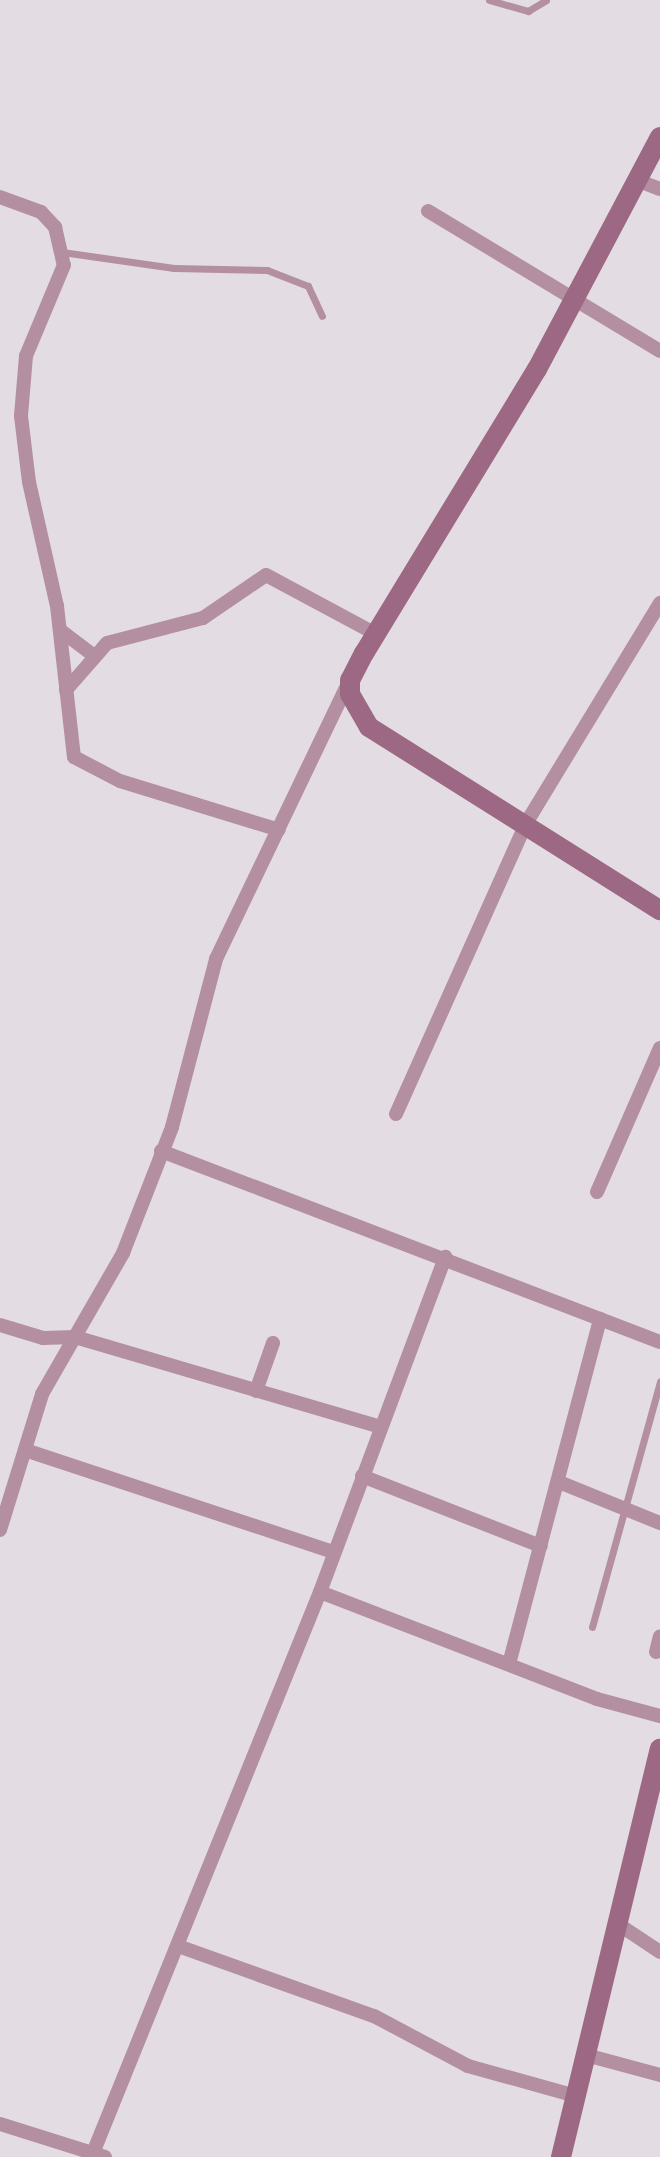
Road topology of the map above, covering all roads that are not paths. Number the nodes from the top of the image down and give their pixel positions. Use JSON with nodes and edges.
{"nodes":[{"id":1,"x":489,"y":0,"type":"edge"},
{"id":2,"x":546,"y":0,"type":"edge"},
{"id":3,"x":660,"y":137,"type":"edge"},
{"id":4,"x":639,"y":181,"type":"junction"},
{"id":5,"x":660,"y":189,"type":"edge"},
{"id":6,"x":0,"y":197,"type":"edge"},
{"id":7,"x":428,"y":211,"type":"dead end"},
{"id":8,"x":62,"y":252,"type":"junction"},
{"id":9,"x":574,"y":303,"type":"junction"},
{"id":10,"x":322,"y":316,"type":"dead end"},
{"id":11,"x":660,"y":351,"type":"edge"},
{"id":12,"x":660,"y":603,"type":"edge"},
{"id":13,"x":60,"y":630,"type":"junction"},
{"id":14,"x":376,"y":634,"type":"junction"},
{"id":15,"x":93,"y":655,"type":"junction"},
{"id":16,"x":350,"y":680,"type":"junction"},
{"id":17,"x":66,"y":690,"type":"junction"},
{"id":18,"x":525,"y":825,"type":"junction"},
{"id":19,"x":279,"y":830,"type":"junction"},
{"id":20,"x":660,"y":910,"type":"edge"},
{"id":21,"x":660,"y":1048,"type":"edge"},
{"id":22,"x":396,"y":1114,"type":"dead end"},
{"id":23,"x":161,"y":1151,"type":"junction"},
{"id":24,"x":597,"y":1192,"type":"dead end"},
{"id":25,"x":445,"y":1257,"type":"junction"},
{"id":26,"x":600,"y":1319,"type":"junction"},
{"id":27,"x":0,"y":1325,"type":"edge"},
{"id":28,"x":75,"y":1337,"type":"junction"},
{"id":29,"x":660,"y":1342,"type":"edge"},
{"id":30,"x":273,"y":1343,"type":"dead end"},
{"id":31,"x":660,"y":1381,"type":"edge"},
{"id":32,"x":256,"y":1391,"type":"junction"},
{"id":33,"x":380,"y":1427,"type":"junction"},
{"id":34,"x":25,"y":1450,"type":"junction"},
{"id":35,"x":362,"y":1476,"type":"junction"},
{"id":36,"x":559,"y":1482,"type":"junction"},
{"id":37,"x":625,"y":1508,"type":"junction"},
{"id":38,"x":660,"y":1523,"type":"edge"},
{"id":39,"x":0,"y":1530,"type":"edge"},
{"id":40,"x":541,"y":1546,"type":"junction"},
{"id":41,"x":334,"y":1552,"type":"junction"},
{"id":42,"x":320,"y":1592,"type":"junction"},
{"id":43,"x":592,"y":1627,"type":"dead end"},
{"id":44,"x":660,"y":1636,"type":"edge"},
{"id":45,"x":656,"y":1652,"type":"dead end"},
{"id":46,"x":509,"y":1664,"type":"junction"},
{"id":47,"x":660,"y":1716,"type":"edge"},
{"id":48,"x":660,"y":1749,"type":"edge"},
{"id":49,"x":618,"y":1924,"type":"junction"},
{"id":50,"x":178,"y":1946,"type":"junction"},
{"id":51,"x":660,"y":1952,"type":"edge"},
{"id":52,"x":586,"y":2055,"type":"junction"},
{"id":53,"x":660,"y":2075,"type":"edge"},
{"id":54,"x":576,"y":2096,"type":"junction"},
{"id":55,"x":0,"y":2124,"type":"edge"},
{"id":56,"x":99,"y":2155,"type":"edge"},
{"id":57,"x":561,"y":2157,"type":"edge"}],
"edges":[{"from":1,"to":2,"type":"lane"},
{"from":3,"to":4,"type":"street"},
{"from":4,"to":5,"type":"street"},
{"from":4,"to":9,"type":"street"},
{"from":6,"to":8,"type":"street"},
{"from":7,"to":9,"type":"street"},
{"from":8,"to":10,"type":"lane"},
{"from":8,"to":13,"type":"street"},
{"from":9,"to":11,"type":"street"},
{"from":9,"to":14,"type":"street"},
{"from":12,"to":18,"type":"street"},
{"from":13,"to":15,"type":"street"},
{"from":13,"to":17,"type":"street"},
{"from":14,"to":15,"type":"street"},
{"from":14,"to":16,"type":"street"},
{"from":15,"to":17,"type":"street"},
{"from":16,"to":18,"type":"street"},
{"from":16,"to":19,"type":"street"},
{"from":17,"to":19,"type":"street"},
{"from":18,"to":20,"type":"street"},
{"from":18,"to":22,"type":"street"},
{"from":19,"to":23,"type":"street"},
{"from":21,"to":24,"type":"street"},
{"from":23,"to":25,"type":"street"},
{"from":23,"to":28,"type":"street"},
{"from":25,"to":26,"type":"street"},
{"from":25,"to":33,"type":"street"},
{"from":26,"to":29,"type":"street"},
{"from":26,"to":36,"type":"street"},
{"from":27,"to":28,"type":"street"},
{"from":28,"to":32,"type":"street"},
{"from":28,"to":34,"type":"street"},
{"from":30,"to":32,"type":"street"},
{"from":31,"to":37,"type":"lane"},
{"from":32,"to":33,"type":"street"},
{"from":33,"to":35,"type":"street"},
{"from":34,"to":39,"type":"street"},
{"from":34,"to":41,"type":"street"},
{"from":35,"to":40,"type":"street"},
{"from":35,"to":41,"type":"street"},
{"from":36,"to":37,"type":"street"},
{"from":36,"to":40,"type":"street"},
{"from":37,"to":38,"type":"street"},
{"from":37,"to":43,"type":"lane"},
{"from":40,"to":46,"type":"street"},
{"from":41,"to":42,"type":"street"},
{"from":42,"to":46,"type":"street"},
{"from":42,"to":50,"type":"street"},
{"from":44,"to":45,"type":"street"},
{"from":46,"to":47,"type":"street"},
{"from":48,"to":49,"type":"street"},
{"from":49,"to":51,"type":"street"},
{"from":49,"to":52,"type":"street"},
{"from":50,"to":54,"type":"street"},
{"from":50,"to":56,"type":"street"},
{"from":52,"to":53,"type":"street"},
{"from":52,"to":54,"type":"street"},
{"from":54,"to":57,"type":"street"},
{"from":55,"to":56,"type":"street"}]}
